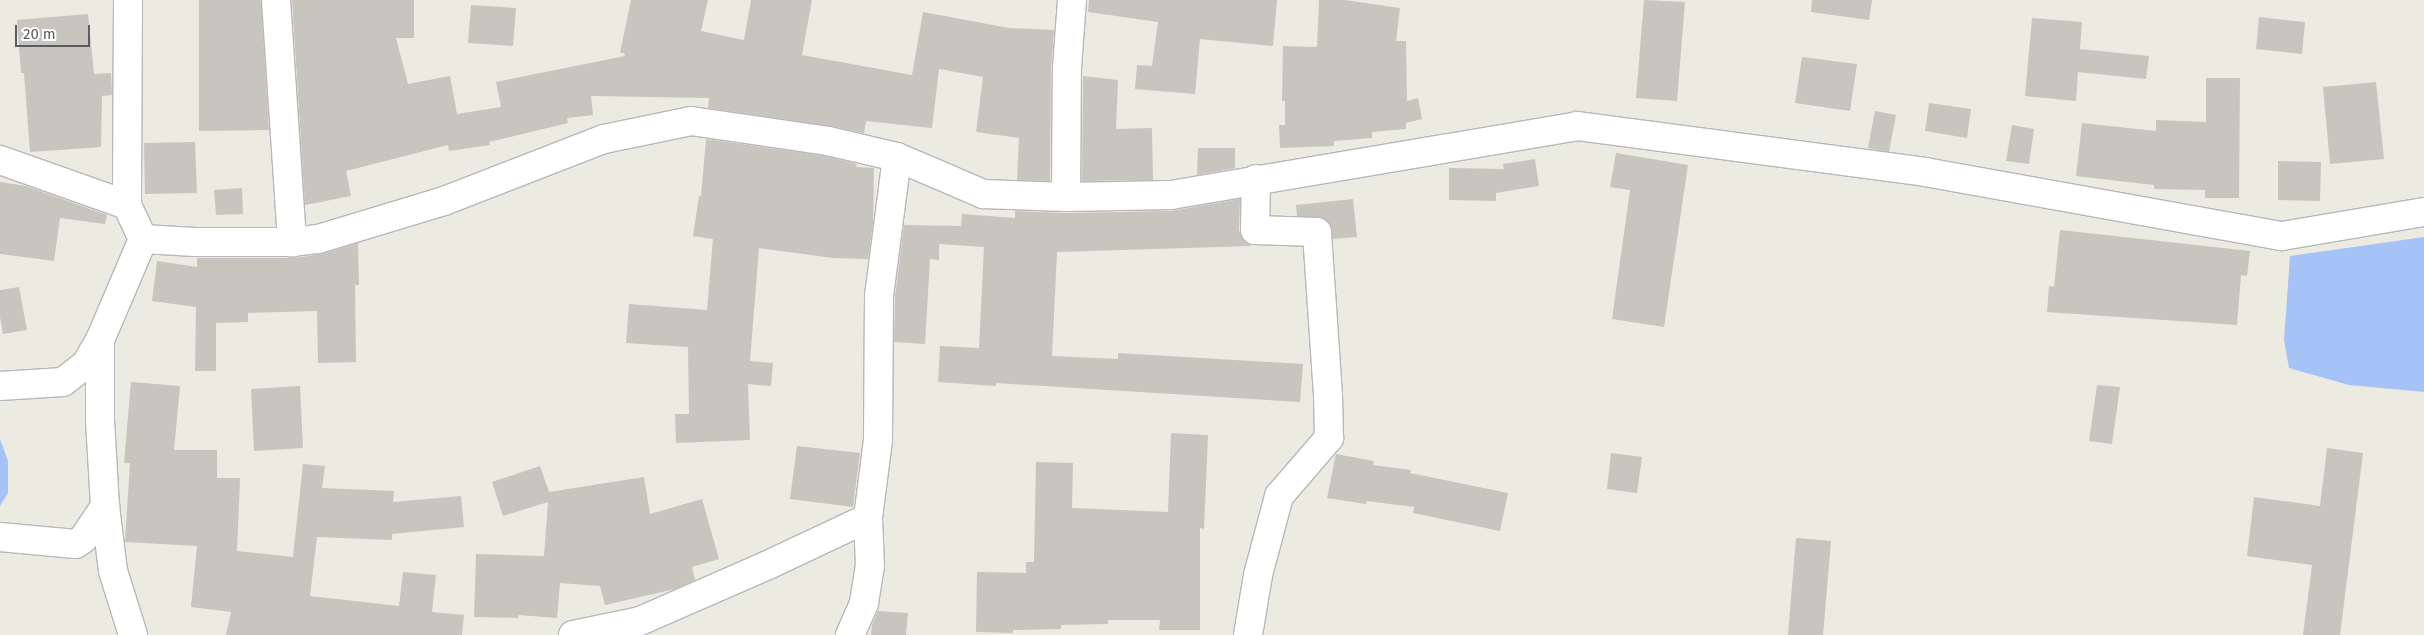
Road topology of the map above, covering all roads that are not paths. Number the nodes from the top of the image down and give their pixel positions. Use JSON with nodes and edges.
{"nodes":[{"id":1,"x":128,"y":0,"type":"edge"},
{"id":2,"x":276,"y":0,"type":"edge"},
{"id":3,"x":1072,"y":0,"type":"edge"},
{"id":4,"x":897,"y":157,"type":"junction"},
{"id":5,"x":0,"y":160,"type":"edge"},
{"id":6,"x":1256,"y":179,"type":"junction"},
{"id":7,"x":1066,"y":197,"type":"junction"},
{"id":8,"x":128,"y":205,"type":"junction"},
{"id":9,"x":2424,"y":212,"type":"edge"},
{"id":10,"x":143,"y":238,"type":"junction"},
{"id":11,"x":292,"y":242,"type":"junction"},
{"id":12,"x":100,"y":340,"type":"junction"},
{"id":13,"x":0,"y":386,"type":"edge"},
{"id":14,"x":105,"y":506,"type":"junction"},
{"id":15,"x":868,"y":518,"type":"junction"},
{"id":16,"x":0,"y":537,"type":"edge"},
{"id":17,"x":133,"y":635,"type":"edge"},
{"id":18,"x":573,"y":635,"type":"edge"},
{"id":19,"x":850,"y":635,"type":"edge"},
{"id":20,"x":1248,"y":635,"type":"edge"}],
"edges":[{"from":1,"to":8,"type":"street"},
{"from":2,"to":11,"type":"street"},
{"from":3,"to":7,"type":"street"},
{"from":4,"to":7,"type":"street"},
{"from":4,"to":11,"type":"street"},
{"from":4,"to":15,"type":"street"},
{"from":5,"to":8,"type":"street"},
{"from":6,"to":7,"type":"street"},
{"from":6,"to":9,"type":"street"},
{"from":6,"to":20,"type":"street"},
{"from":8,"to":10,"type":"street"},
{"from":10,"to":11,"type":"street"},
{"from":10,"to":12,"type":"street"},
{"from":12,"to":13,"type":"street"},
{"from":12,"to":14,"type":"street"},
{"from":14,"to":16,"type":"street"},
{"from":14,"to":17,"type":"street"},
{"from":15,"to":18,"type":"street"},
{"from":15,"to":19,"type":"street"}]}
